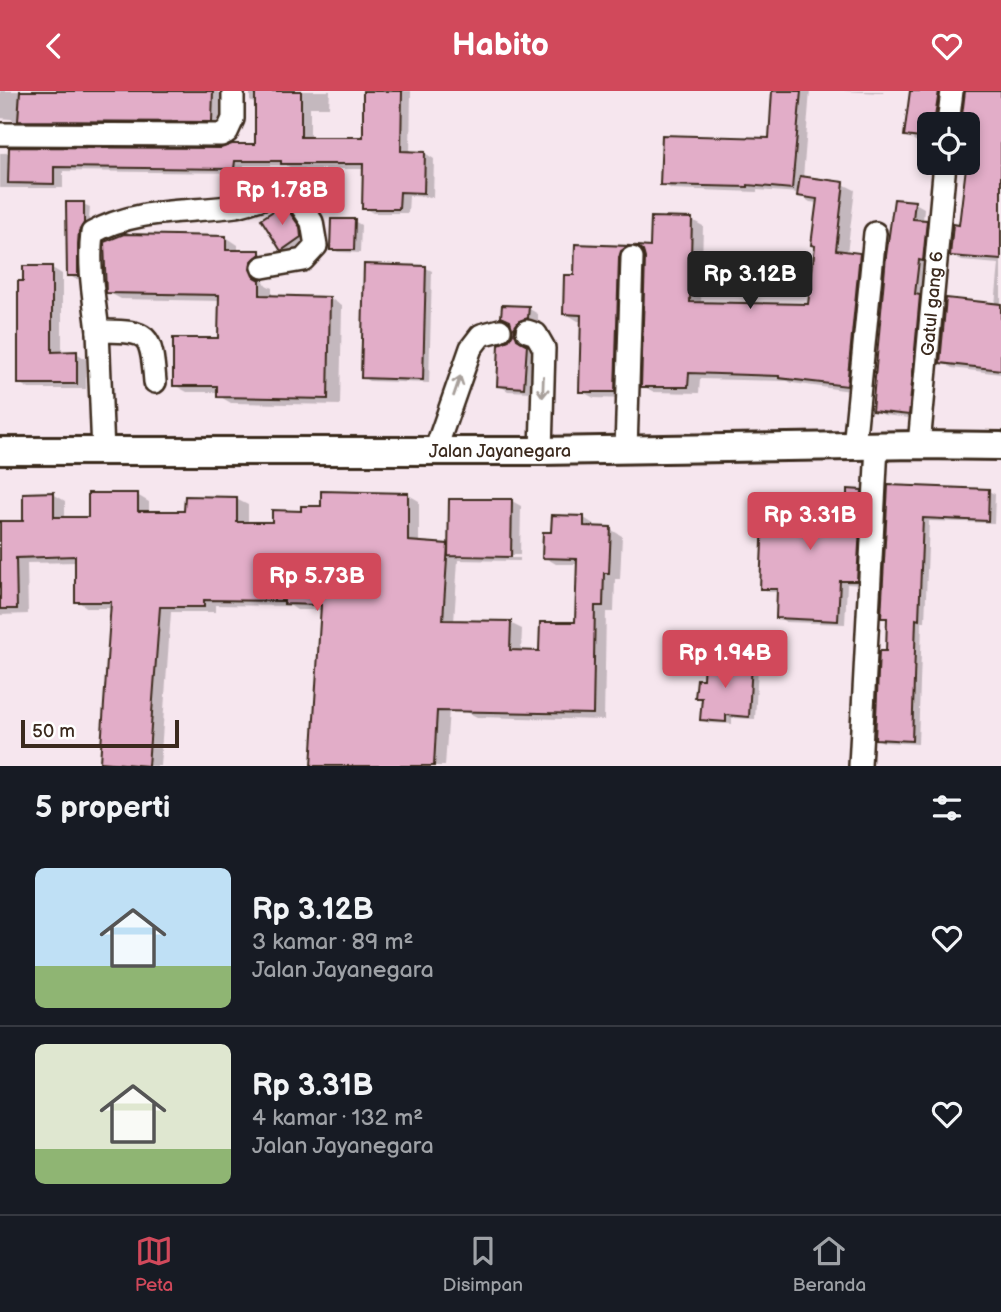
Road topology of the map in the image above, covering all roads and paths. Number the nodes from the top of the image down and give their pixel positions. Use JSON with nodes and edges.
{"nodes":[{"id":1,"x":233,"y":91,"type":"edge"},
{"id":2,"x":952,"y":91,"type":"edge"},
{"id":3,"x":949,"y":112,"type":"edge"},
{"id":4,"x":0,"y":134,"type":"edge"},
{"id":5,"x":944,"y":175,"type":"edge"},
{"id":6,"x":875,"y":233,"type":"dead end"},
{"id":7,"x":632,"y":258,"type":"dead end"},
{"id":8,"x":263,"y":267,"type":"dead end"},
{"id":9,"x":500,"y":330,"type":"dead end"},
{"id":10,"x":98,"y":331,"type":"junction"},
{"id":11,"x":527,"y":331,"type":"dead end"},
{"id":12,"x":155,"y":383,"type":"dead end"},
{"id":13,"x":919,"y":445,"type":"junction"},
{"id":14,"x":866,"y":446,"type":"junction"},
{"id":15,"x":1001,"y":446,"type":"edge"},
{"id":16,"x":626,"y":449,"type":"junction"},
{"id":17,"x":0,"y":451,"type":"edge"},
{"id":18,"x":435,"y":451,"type":"junction"},
{"id":19,"x":541,"y":451,"type":"junction"},
{"id":20,"x":103,"y":452,"type":"junction"},
{"id":21,"x":860,"y":766,"type":"edge"}],
"edges":[{"from":1,"to":4,"type":"street"},
{"from":2,"to":3,"type":"street"},
{"from":5,"to":13,"type":"street","name":"Gatul gang 6"},
{"from":6,"to":14,"type":"street"},
{"from":7,"to":16,"type":"street"},
{"from":8,"to":10,"type":"street"},
{"from":18,"to":9,"type":"street","one_way":true},
{"from":10,"to":12,"type":"street"},
{"from":10,"to":20,"type":"street"},
{"from":11,"to":19,"type":"street","one_way":true},
{"from":13,"to":14,"type":"main road","name":"Jalan Jayanegara"},
{"from":13,"to":15,"type":"main road","name":"Jalan Jayanegara"},
{"from":14,"to":16,"type":"main road","name":"Jalan Jayanegara"},
{"from":14,"to":21,"type":"street"},
{"from":16,"to":19,"type":"main road","name":"Jalan Jayanegara"},
{"from":17,"to":20,"type":"main road","name":"Jalan Jayanegara"},
{"from":18,"to":19,"type":"main road","name":"Jalan Jayanegara"},
{"from":18,"to":20,"type":"main road","name":"Jalan Jayanegara"}]}
